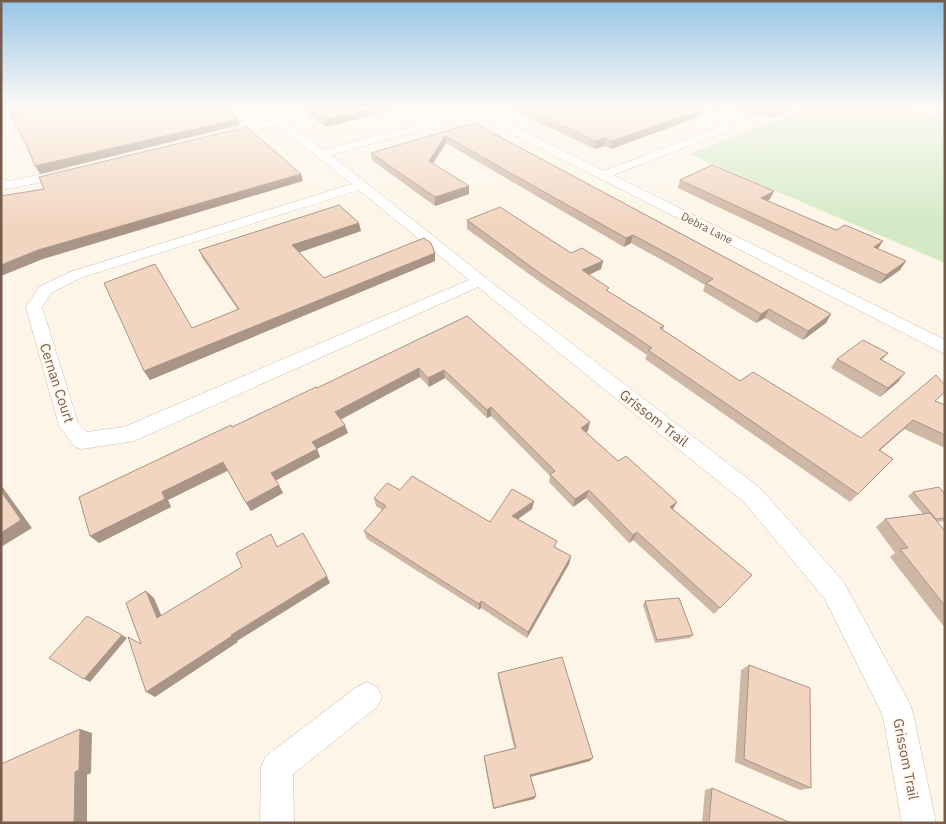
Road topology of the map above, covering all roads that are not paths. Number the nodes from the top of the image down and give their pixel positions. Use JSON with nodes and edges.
{"nodes":[{"id":1,"x":312,"y":146,"type":"edge"},
{"id":2,"x":348,"y":146,"type":"edge"},
{"id":3,"x":546,"y":146,"type":"edge"},
{"id":4,"x":678,"y":146,"type":"edge"},
{"id":5,"x":322,"y":154,"type":"junction"},
{"id":6,"x":82,"y":170,"type":"edge"},
{"id":7,"x":603,"y":175,"type":"junction"},
{"id":8,"x":1,"y":182,"type":"edge"},
{"id":9,"x":362,"y":186,"type":"junction"},
{"id":10,"x":480,"y":281,"type":"junction"},
{"id":11,"x":945,"y":348,"type":"edge"},
{"id":12,"x":367,"y":697,"type":"dead end"},
{"id":13,"x":278,"y":823,"type":"edge"},
{"id":14,"x":919,"y":823,"type":"edge"}],
"edges":[{"from":1,"to":5,"type":"street","name":"Grissom Trail"},
{"from":2,"to":5,"type":"street"},
{"from":3,"to":7,"type":"street","name":"Debra Lane"},
{"from":4,"to":7,"type":"street"},
{"from":5,"to":9,"type":"street","name":"Grissom Trail"},
{"from":6,"to":8,"type":"street"},
{"from":7,"to":11,"type":"street","name":"Debra Lane"},
{"from":9,"to":10,"type":"street","name":"Grissom Trail"},
{"from":9,"to":10,"type":"street","name":"Cernan Court"},
{"from":10,"to":14,"type":"street","name":"Grissom Trail"},
{"from":12,"to":13,"type":"street"}]}
